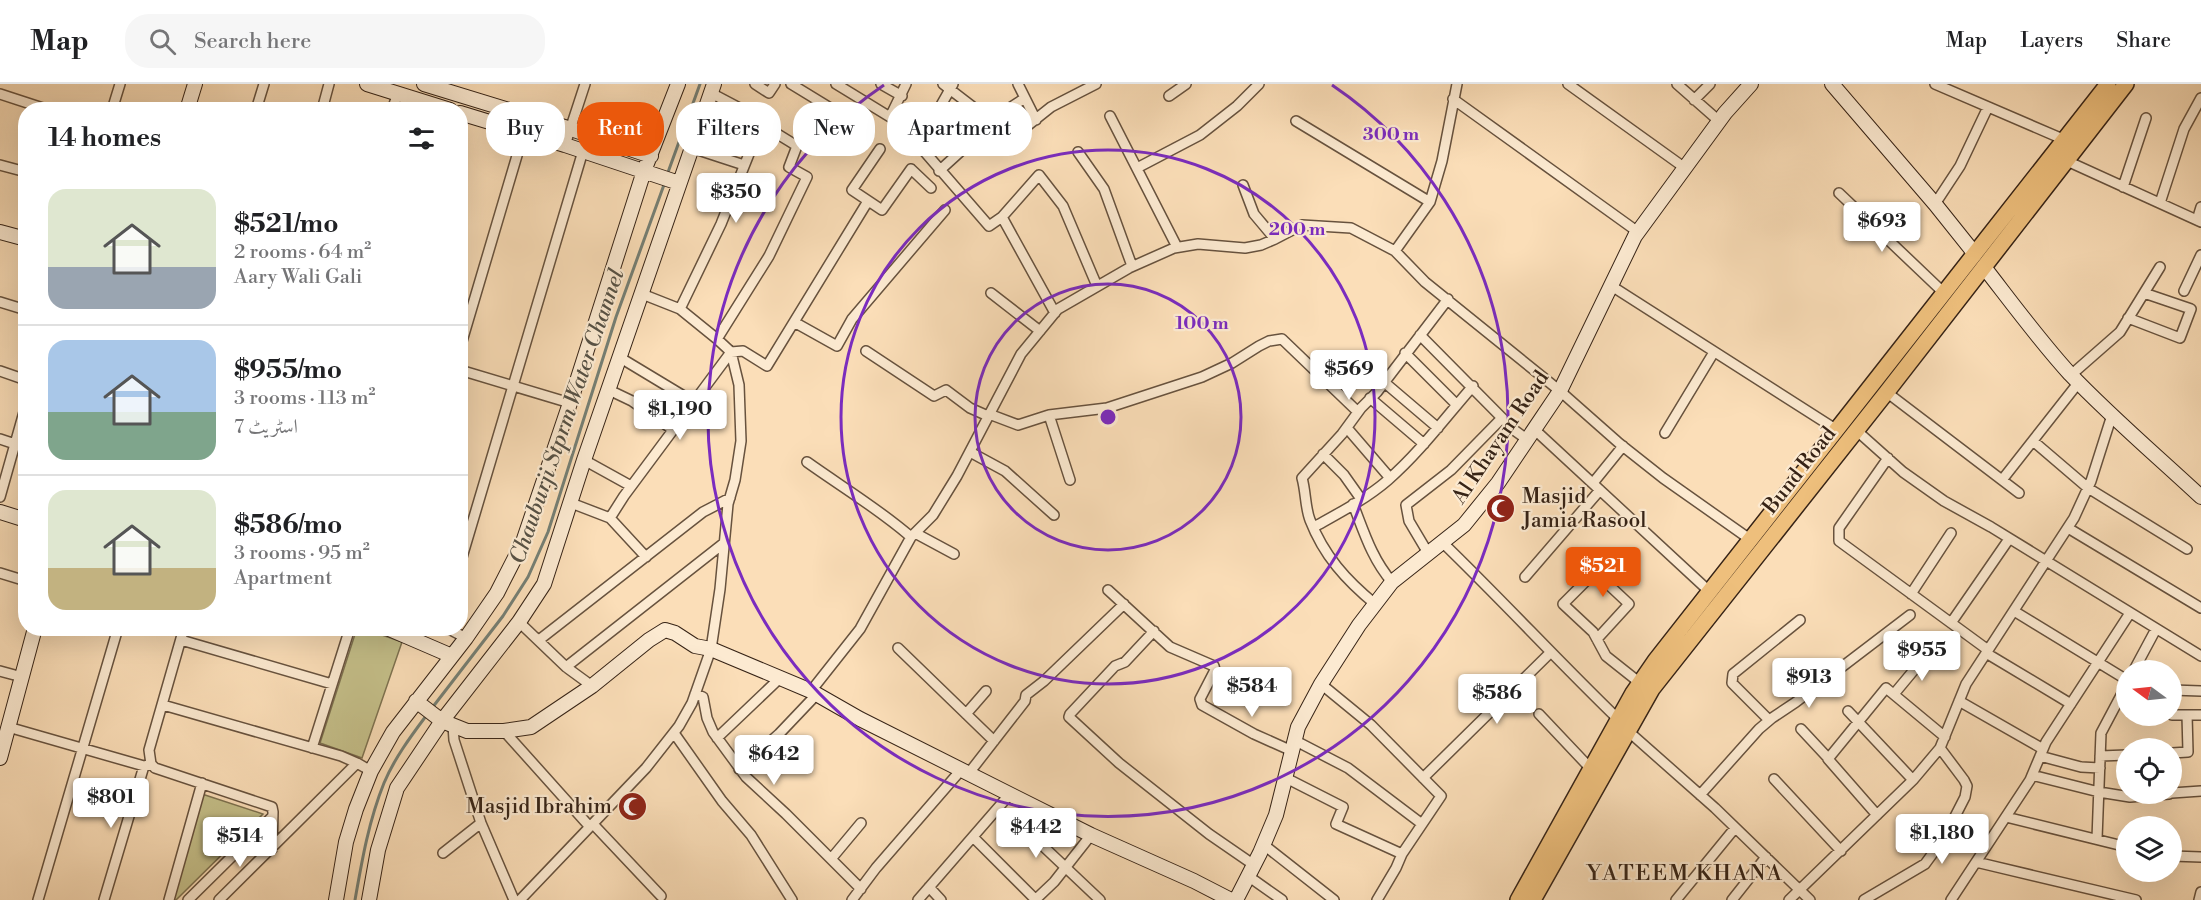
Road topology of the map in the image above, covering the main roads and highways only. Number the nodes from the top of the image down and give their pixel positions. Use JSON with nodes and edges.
{"nodes":[{"id":1,"x":2109,"y":84,"type":"edge"},
{"id":2,"x":2126,"y":84,"type":"edge"},
{"id":3,"x":1881,"y":388,"type":"junction"},
{"id":4,"x":1518,"y":900,"type":"edge"},
{"id":5,"x":1533,"y":900,"type":"edge"}],
"edges":[{"from":1,"to":3,"type":"main road","name":"Bund Road"},
{"from":2,"to":3,"type":"main road","name":"Bund Road"},
{"from":3,"to":4,"type":"main road","name":"Bund Road"},
{"from":3,"to":5,"type":"main road","name":"Bund Road"}]}
